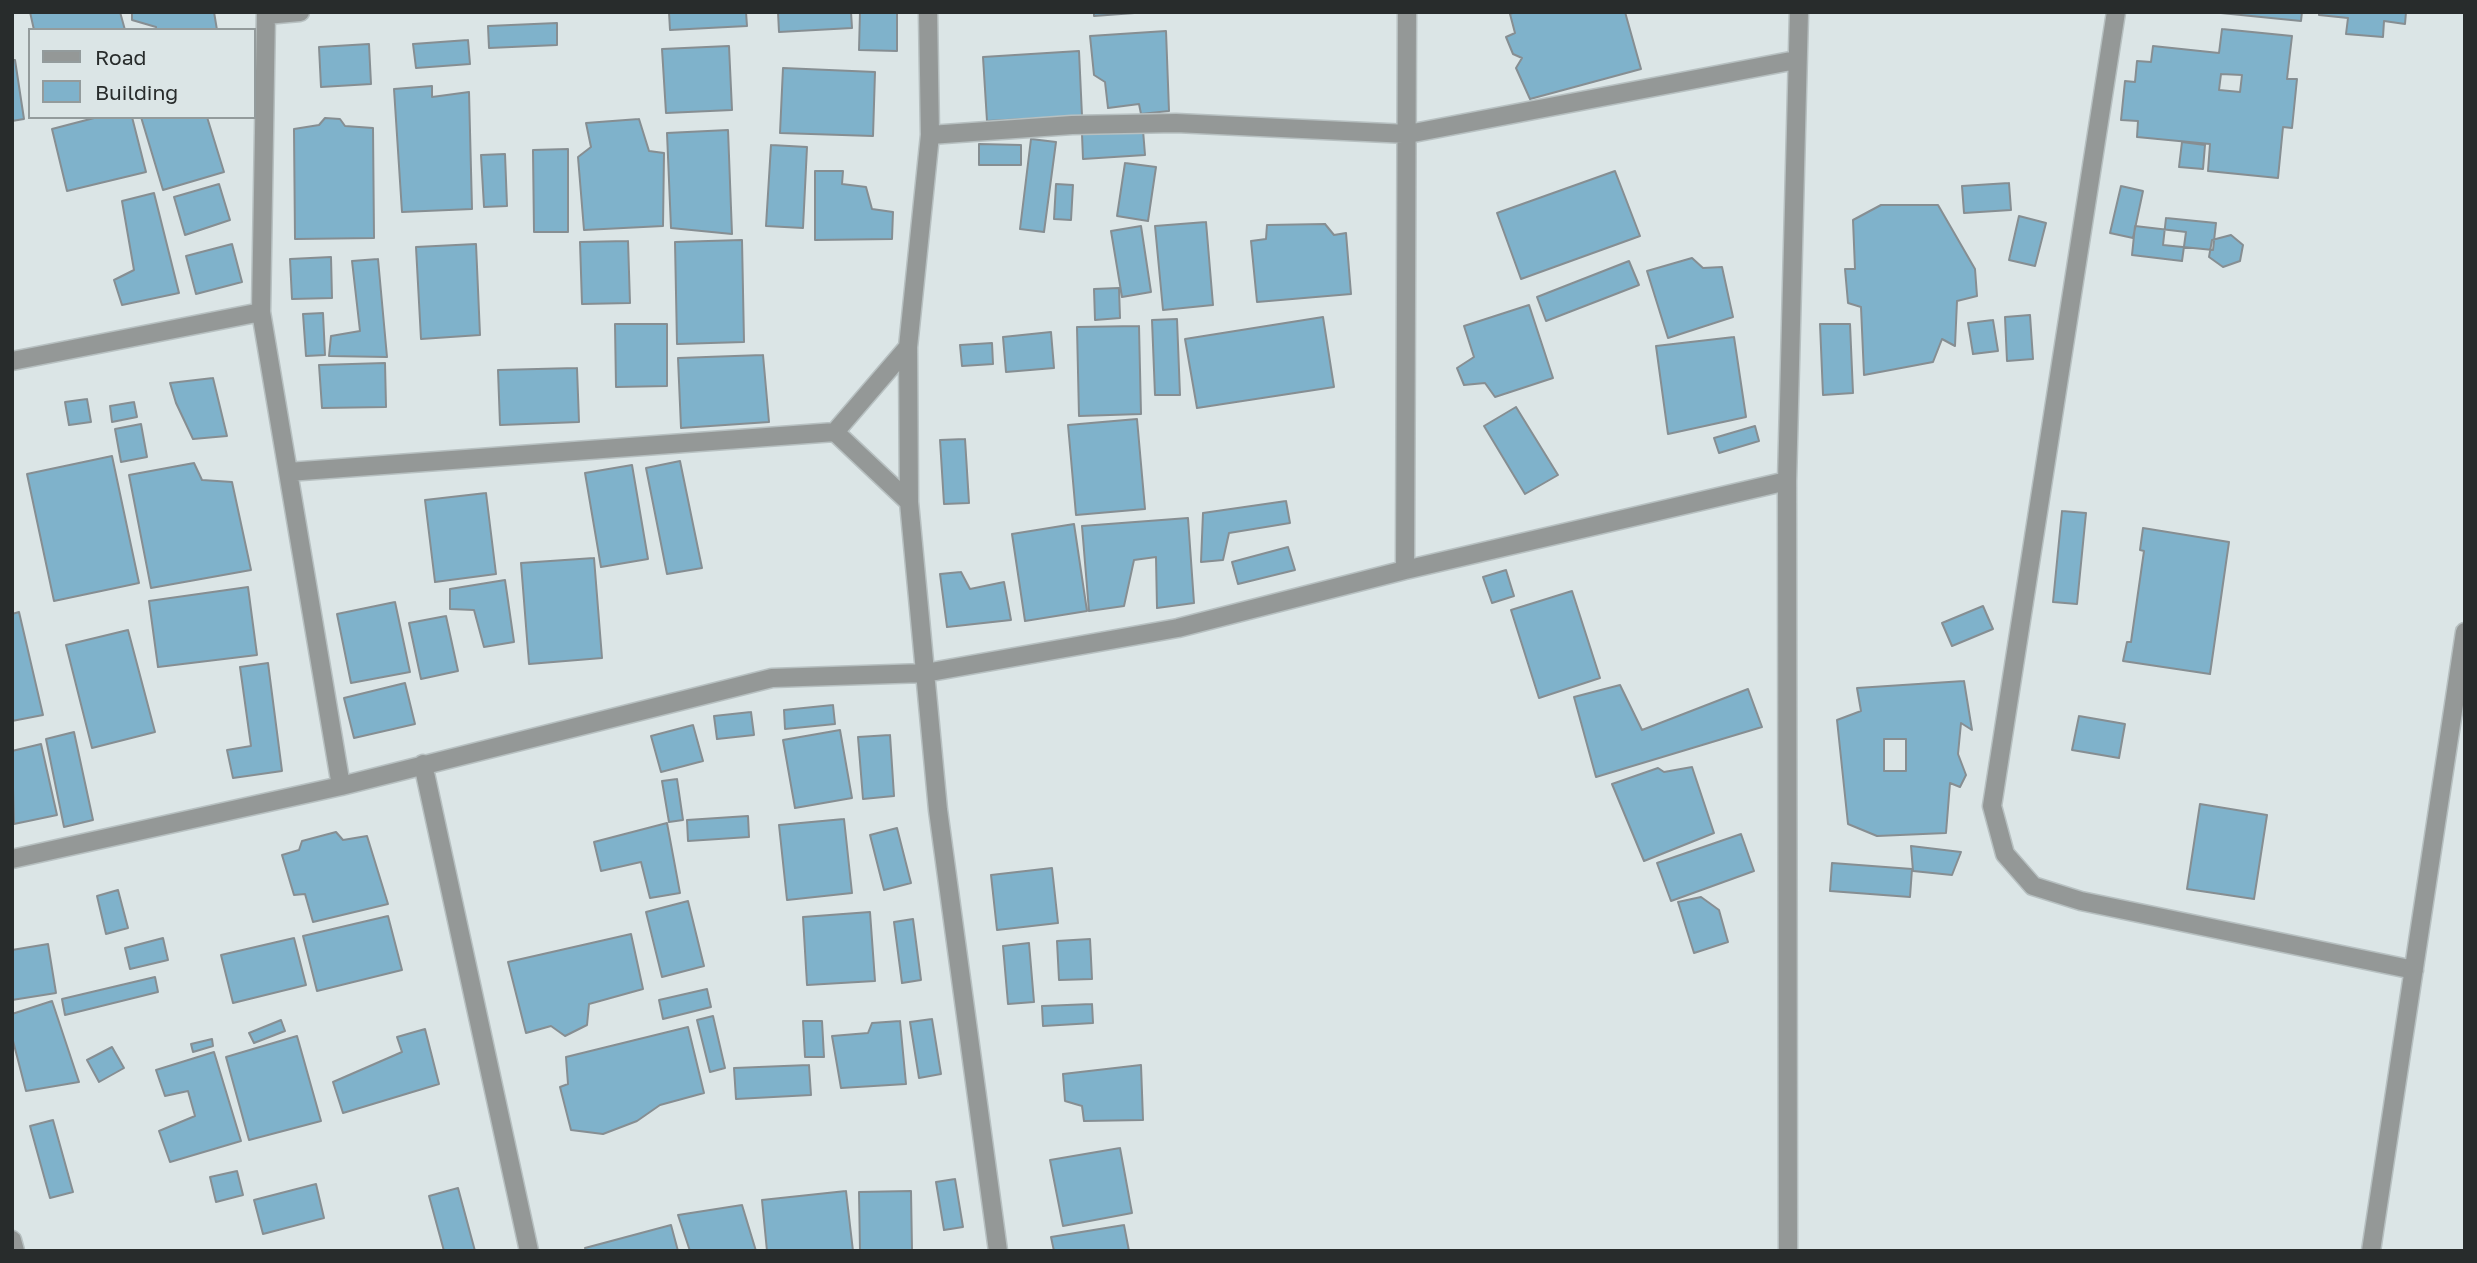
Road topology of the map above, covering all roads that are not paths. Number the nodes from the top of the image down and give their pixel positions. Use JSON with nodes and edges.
{"nodes":[{"id":1,"x":300,"y":12,"type":"edge"},
{"id":2,"x":928,"y":12,"type":"edge"},
{"id":3,"x":1407,"y":12,"type":"edge"},
{"id":4,"x":1799,"y":12,"type":"edge"},
{"id":5,"x":2116,"y":12,"type":"edge"},
{"id":6,"x":266,"y":14,"type":"edge"},
{"id":7,"x":1796,"y":60,"type":"junction"},
{"id":8,"x":1408,"y":134,"type":"junction"},
{"id":9,"x":930,"y":135,"type":"junction"},
{"id":10,"x":261,"y":312,"type":"junction"},
{"id":11,"x":908,"y":347,"type":"junction"},
{"id":12,"x":12,"y":361,"type":"edge"},
{"id":13,"x":835,"y":432,"type":"junction"},
{"id":14,"x":288,"y":472,"type":"junction"},
{"id":15,"x":1787,"y":481,"type":"junction"},
{"id":16,"x":909,"y":502,"type":"junction"},
{"id":17,"x":1405,"y":569,"type":"junction"},
{"id":18,"x":2465,"y":632,"type":"edge"},
{"id":19,"x":925,"y":673,"type":"junction"},
{"id":20,"x":423,"y":764,"type":"junction"},
{"id":21,"x":341,"y":786,"type":"junction"},
{"id":22,"x":12,"y":859,"type":"edge"},
{"id":23,"x":2414,"y":970,"type":"junction"},
{"id":24,"x":12,"y":1240,"type":"edge"},
{"id":25,"x":15,"y":1251,"type":"edge"},
{"id":26,"x":529,"y":1251,"type":"edge"},
{"id":27,"x":998,"y":1251,"type":"edge"},
{"id":28,"x":1788,"y":1251,"type":"edge"},
{"id":29,"x":2371,"y":1251,"type":"edge"}],
"edges":[{"from":1,"to":6,"type":"street"},
{"from":2,"to":9,"type":"street"},
{"from":3,"to":8,"type":"street"},
{"from":4,"to":7,"type":"street"},
{"from":5,"to":23,"type":"street"},
{"from":6,"to":10,"type":"street"},
{"from":7,"to":8,"type":"street"},
{"from":7,"to":15,"type":"street"},
{"from":8,"to":9,"type":"street"},
{"from":8,"to":17,"type":"street"},
{"from":9,"to":11,"type":"street"},
{"from":10,"to":12,"type":"street"},
{"from":10,"to":14,"type":"street"},
{"from":11,"to":13,"type":"street"},
{"from":11,"to":16,"type":"street"},
{"from":13,"to":14,"type":"street"},
{"from":13,"to":16,"type":"street"},
{"from":14,"to":21,"type":"street"},
{"from":15,"to":17,"type":"street"},
{"from":15,"to":28,"type":"street"},
{"from":16,"to":19,"type":"street"},
{"from":17,"to":19,"type":"street"},
{"from":18,"to":23,"type":"street"},
{"from":19,"to":20,"type":"street"},
{"from":19,"to":27,"type":"street"},
{"from":20,"to":21,"type":"street"},
{"from":20,"to":26,"type":"street"},
{"from":21,"to":22,"type":"street"},
{"from":23,"to":29,"type":"street"},
{"from":24,"to":25,"type":"street"}]}
